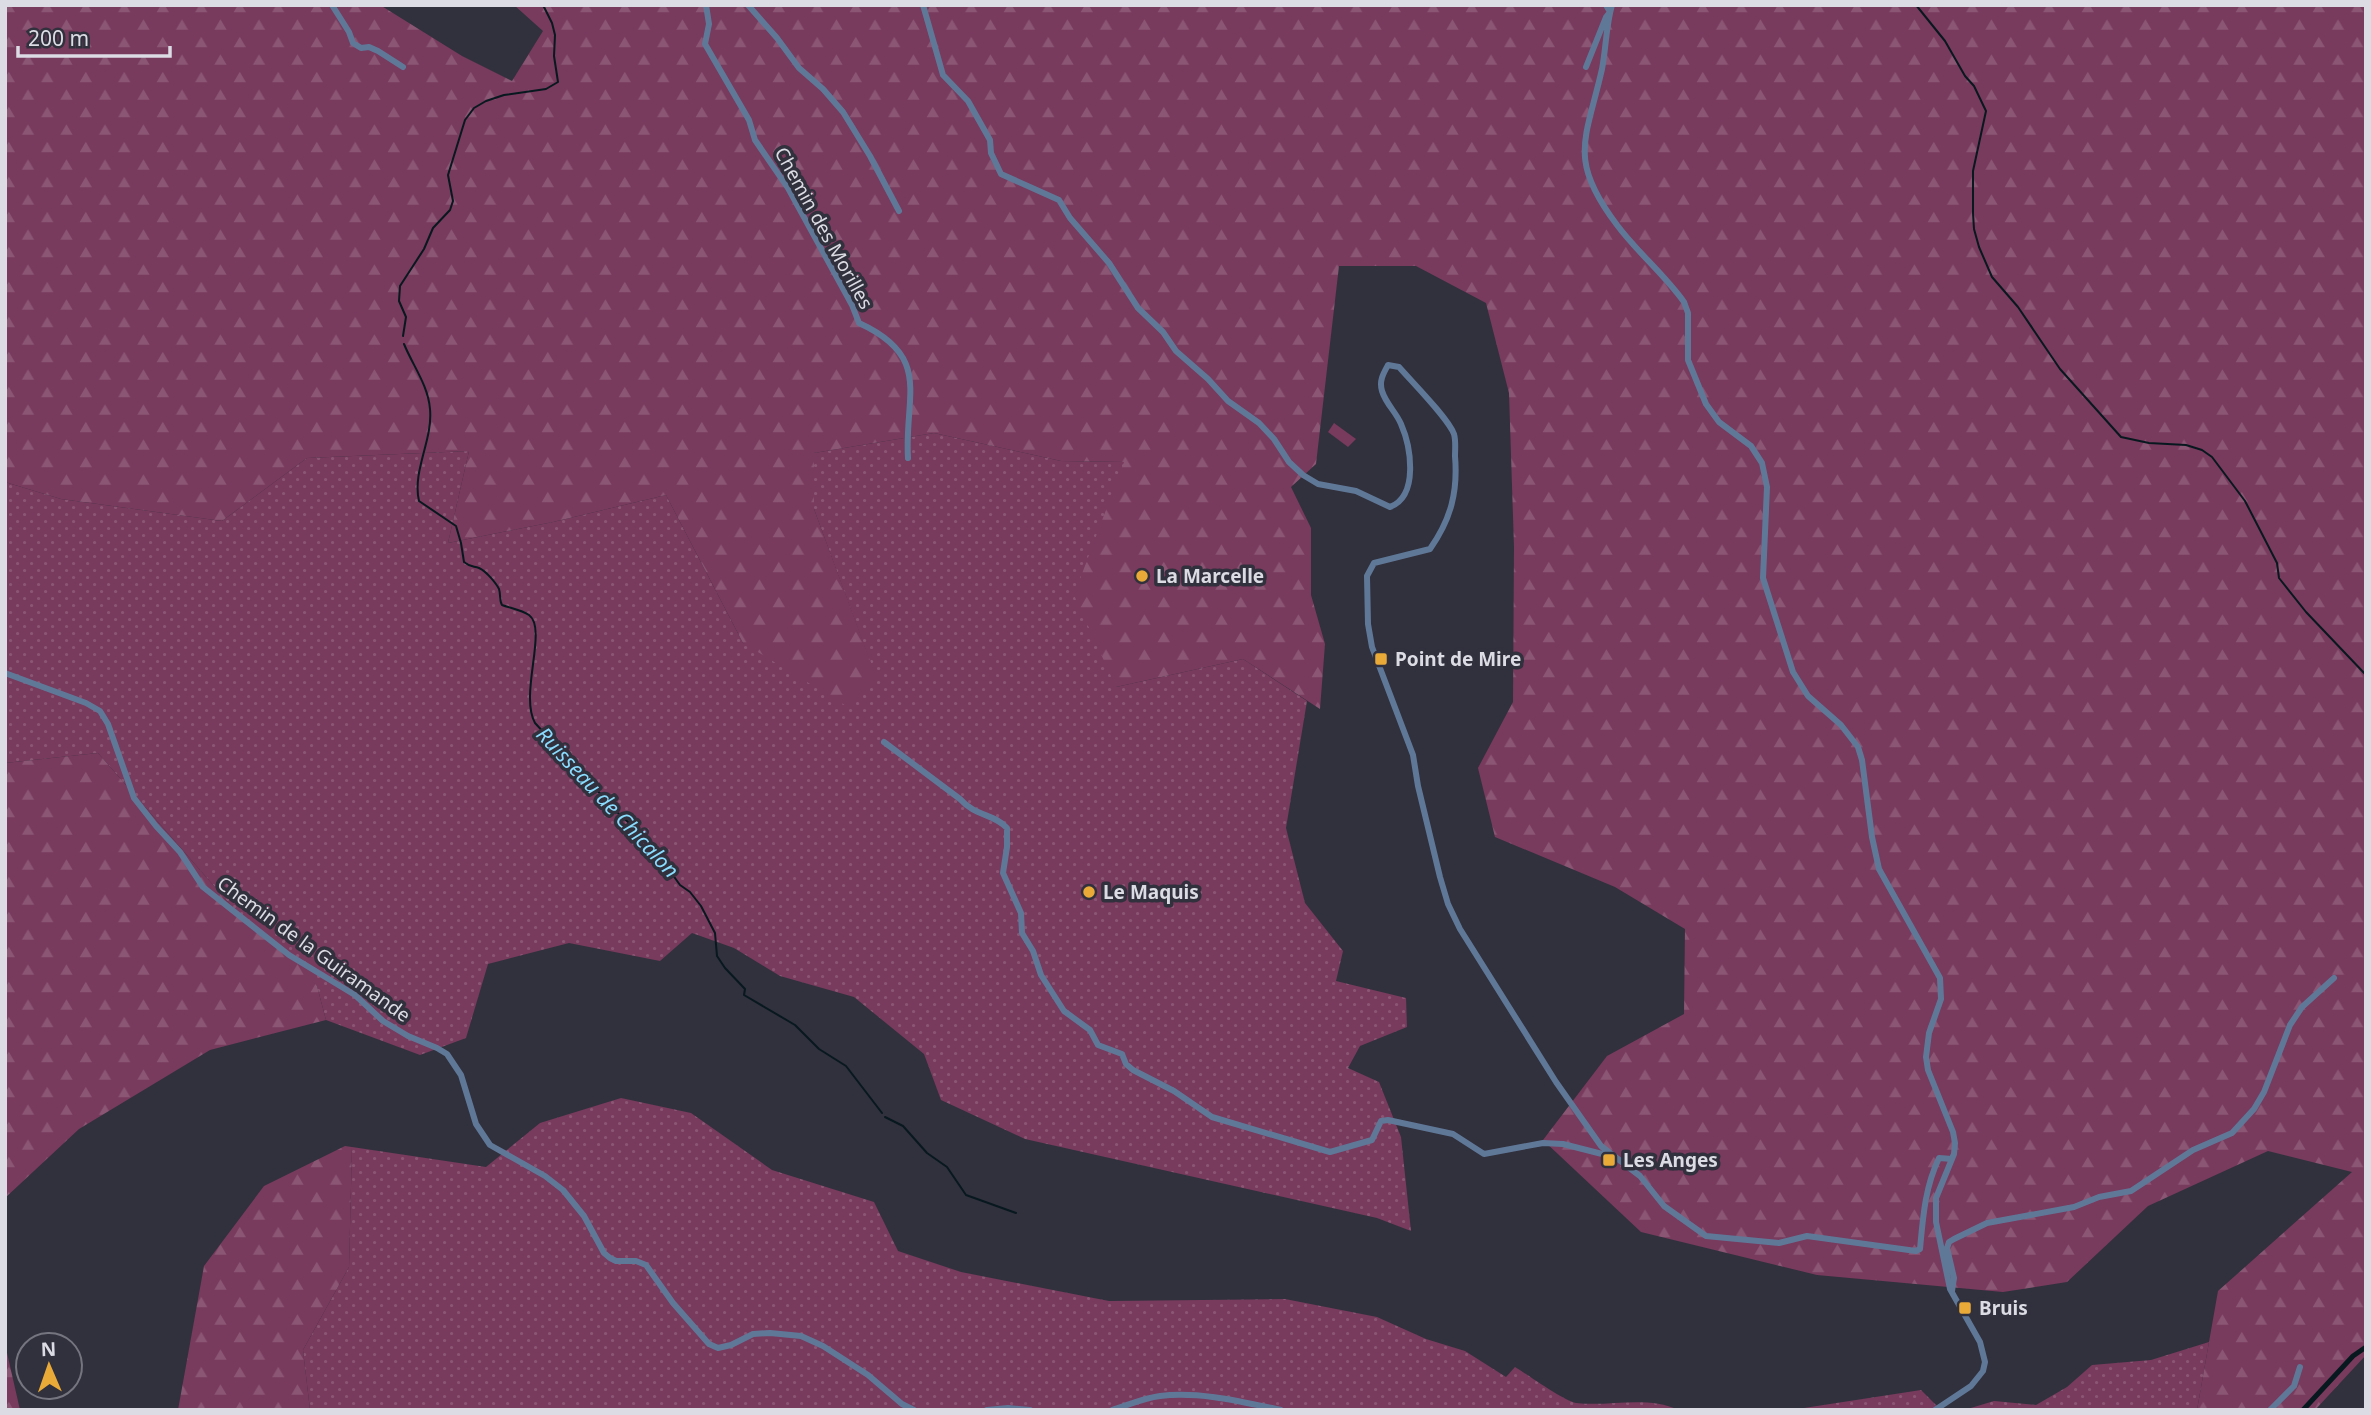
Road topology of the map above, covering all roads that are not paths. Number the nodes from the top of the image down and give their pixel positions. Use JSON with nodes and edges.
{"nodes":[{"id":1,"x":332,"y":5,"type":"edge"},
{"id":2,"x":706,"y":5,"type":"edge"},
{"id":3,"x":748,"y":5,"type":"edge"},
{"id":4,"x":923,"y":5,"type":"edge"},
{"id":5,"x":1610,"y":8,"type":"edge"},
{"id":6,"x":403,"y":67,"type":"dead end"},
{"id":7,"x":1586,"y":67,"type":"dead end"},
{"id":8,"x":899,"y":211,"type":"dead end"},
{"id":9,"x":908,"y":458,"type":"dead end"},
{"id":10,"x":5,"y":673,"type":"edge"},
{"id":11,"x":884,"y":742,"type":"dead end"},
{"id":12,"x":2334,"y":978,"type":"dead end"},
{"id":13,"x":1609,"y":1153,"type":"junction"},
{"id":14,"x":1952,"y":1159,"type":"junction"},
{"id":15,"x":1952,"y":1293,"type":"junction"},
{"id":16,"x":2300,"y":1367,"type":"dead end"},
{"id":17,"x":914,"y":1410,"type":"edge"},
{"id":18,"x":987,"y":1410,"type":"edge"},
{"id":19,"x":1030,"y":1410,"type":"edge"},
{"id":20,"x":1112,"y":1410,"type":"edge"},
{"id":21,"x":1281,"y":1410,"type":"edge"},
{"id":22,"x":1935,"y":1410,"type":"edge"},
{"id":23,"x":2270,"y":1410,"type":"edge"}],
"edges":[{"from":1,"to":6,"type":"street"},
{"from":2,"to":9,"type":"street","name":"Chemin des Morilles"},
{"from":3,"to":8,"type":"street"},
{"from":4,"to":13,"type":"street"},
{"from":5,"to":7,"type":"street"},
{"from":5,"to":14,"type":"street"},
{"from":10,"to":17,"type":"street","name":"Chemin de la Guiramande"},
{"from":11,"to":13,"type":"street"},
{"from":12,"to":15,"type":"street"},
{"from":13,"to":14,"type":"street"},
{"from":14,"to":15,"type":"street"},
{"from":15,"to":22,"type":"street"},
{"from":16,"to":23,"type":"street"},
{"from":18,"to":19,"type":"street"},
{"from":20,"to":21,"type":"street"}]}
